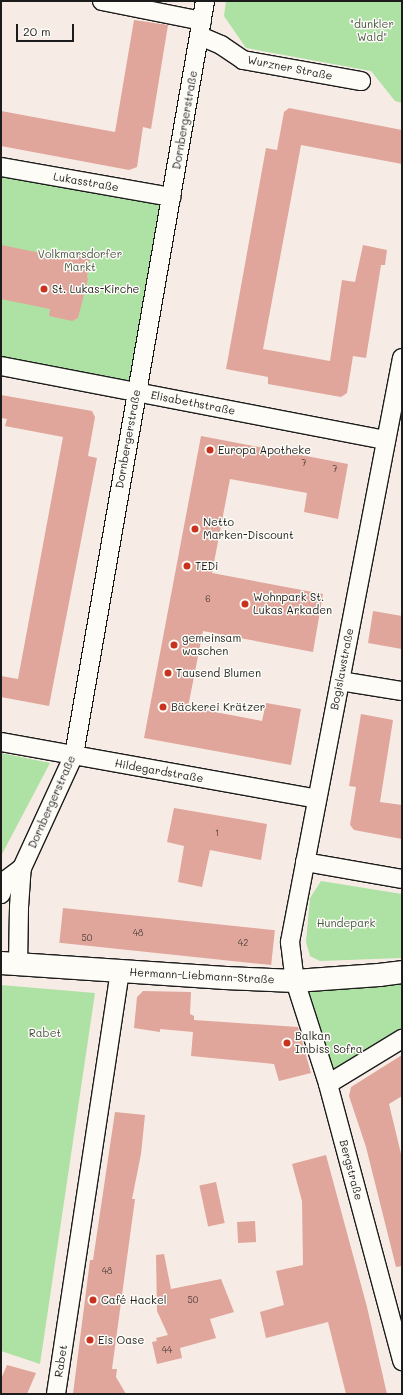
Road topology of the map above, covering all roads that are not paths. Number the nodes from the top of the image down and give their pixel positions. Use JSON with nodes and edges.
{"nodes":[{"id":1,"x":102,"y":1,"type":"edge"},
{"id":2,"x":205,"y":1,"type":"edge"},
{"id":3,"x":201,"y":29,"type":"junction"},
{"id":4,"x":361,"y":81,"type":"dead end"},
{"id":5,"x":1,"y":167,"type":"edge"},
{"id":6,"x":171,"y":197,"type":"junction"},
{"id":7,"x":402,"y":358,"type":"edge"},
{"id":8,"x":1,"y":366,"type":"edge"},
{"id":9,"x":136,"y":393,"type":"junction"},
{"id":10,"x":386,"y":440,"type":"junction"},
{"id":11,"x":340,"y":681,"type":"junction"},
{"id":12,"x":402,"y":691,"type":"edge"},
{"id":13,"x":1,"y":742,"type":"edge"},
{"id":14,"x":74,"y":756,"type":"junction"},
{"id":15,"x":317,"y":799,"type":"junction"},
{"id":16,"x":305,"y":862,"type":"junction"},
{"id":17,"x":22,"y":868,"type":"junction"},
{"id":18,"x":402,"y":879,"type":"edge"},
{"id":19,"x":1,"y":894,"type":"edge"},
{"id":20,"x":10,"y":964,"type":"edge"},
{"id":21,"x":120,"y":972,"type":"junction"},
{"id":22,"x":402,"y":972,"type":"edge"},
{"id":23,"x":295,"y":981,"type":"junction"},
{"id":24,"x":402,"y":1039,"type":"edge"},
{"id":25,"x":328,"y":1084,"type":"junction"},
{"id":26,"x":402,"y":1361,"type":"edge"},
{"id":27,"x":56,"y":1394,"type":"edge"}],
"edges":[{"from":1,"to":3,"type":"street","name":"Wurzner Straße"},
{"from":2,"to":3,"type":"street","name":"Dornbergerstraße"},
{"from":3,"to":4,"type":"street","name":"Wurzner Straße"},
{"from":3,"to":6,"type":"street","name":"Dornbergerstraße"},
{"from":5,"to":6,"type":"street","name":"Lukasstraße"},
{"from":6,"to":9,"type":"street","name":"Dornbergerstraße"},
{"from":7,"to":10,"type":"street","name":"Bogislawstraße"},
{"from":8,"to":9,"type":"street","name":"Elisabethstraße"},
{"from":9,"to":10,"type":"street","name":"Elisabethstraße"},
{"from":9,"to":14,"type":"street","name":"Dornbergerstraße"},
{"from":10,"to":11,"type":"street","name":"Bogislawstraße"},
{"from":11,"to":12,"type":"street"},
{"from":11,"to":15,"type":"street","name":"Bogislawstraße"},
{"from":13,"to":14,"type":"street","name":"Hildegardstraße"},
{"from":14,"to":15,"type":"street","name":"Hildegardstraße"},
{"from":14,"to":17,"type":"street","name":"Dornbergerstraße"},
{"from":15,"to":16,"type":"street","name":"Bogislawstraße"},
{"from":16,"to":18,"type":"street"},
{"from":16,"to":23,"type":"street","name":"Bogislawstraße"},
{"from":17,"to":19,"type":"street","name":"Dornbergerstraße"},
{"from":17,"to":20,"type":"street","name":"Dornbergerstraße"},
{"from":20,"to":21,"type":"street","name":"Hermann-Liebmann-Straße"},
{"from":21,"to":23,"type":"street","name":"Hermann-Liebmann-Straße"},
{"from":21,"to":27,"type":"street","name":"Rabet"},
{"from":22,"to":23,"type":"street","name":"Hermann-Liebmann-Straße"},
{"from":23,"to":25,"type":"street","name":"Bergstraße"},
{"from":24,"to":25,"type":"street"},
{"from":25,"to":26,"type":"street","name":"Bergstraße"}]}
